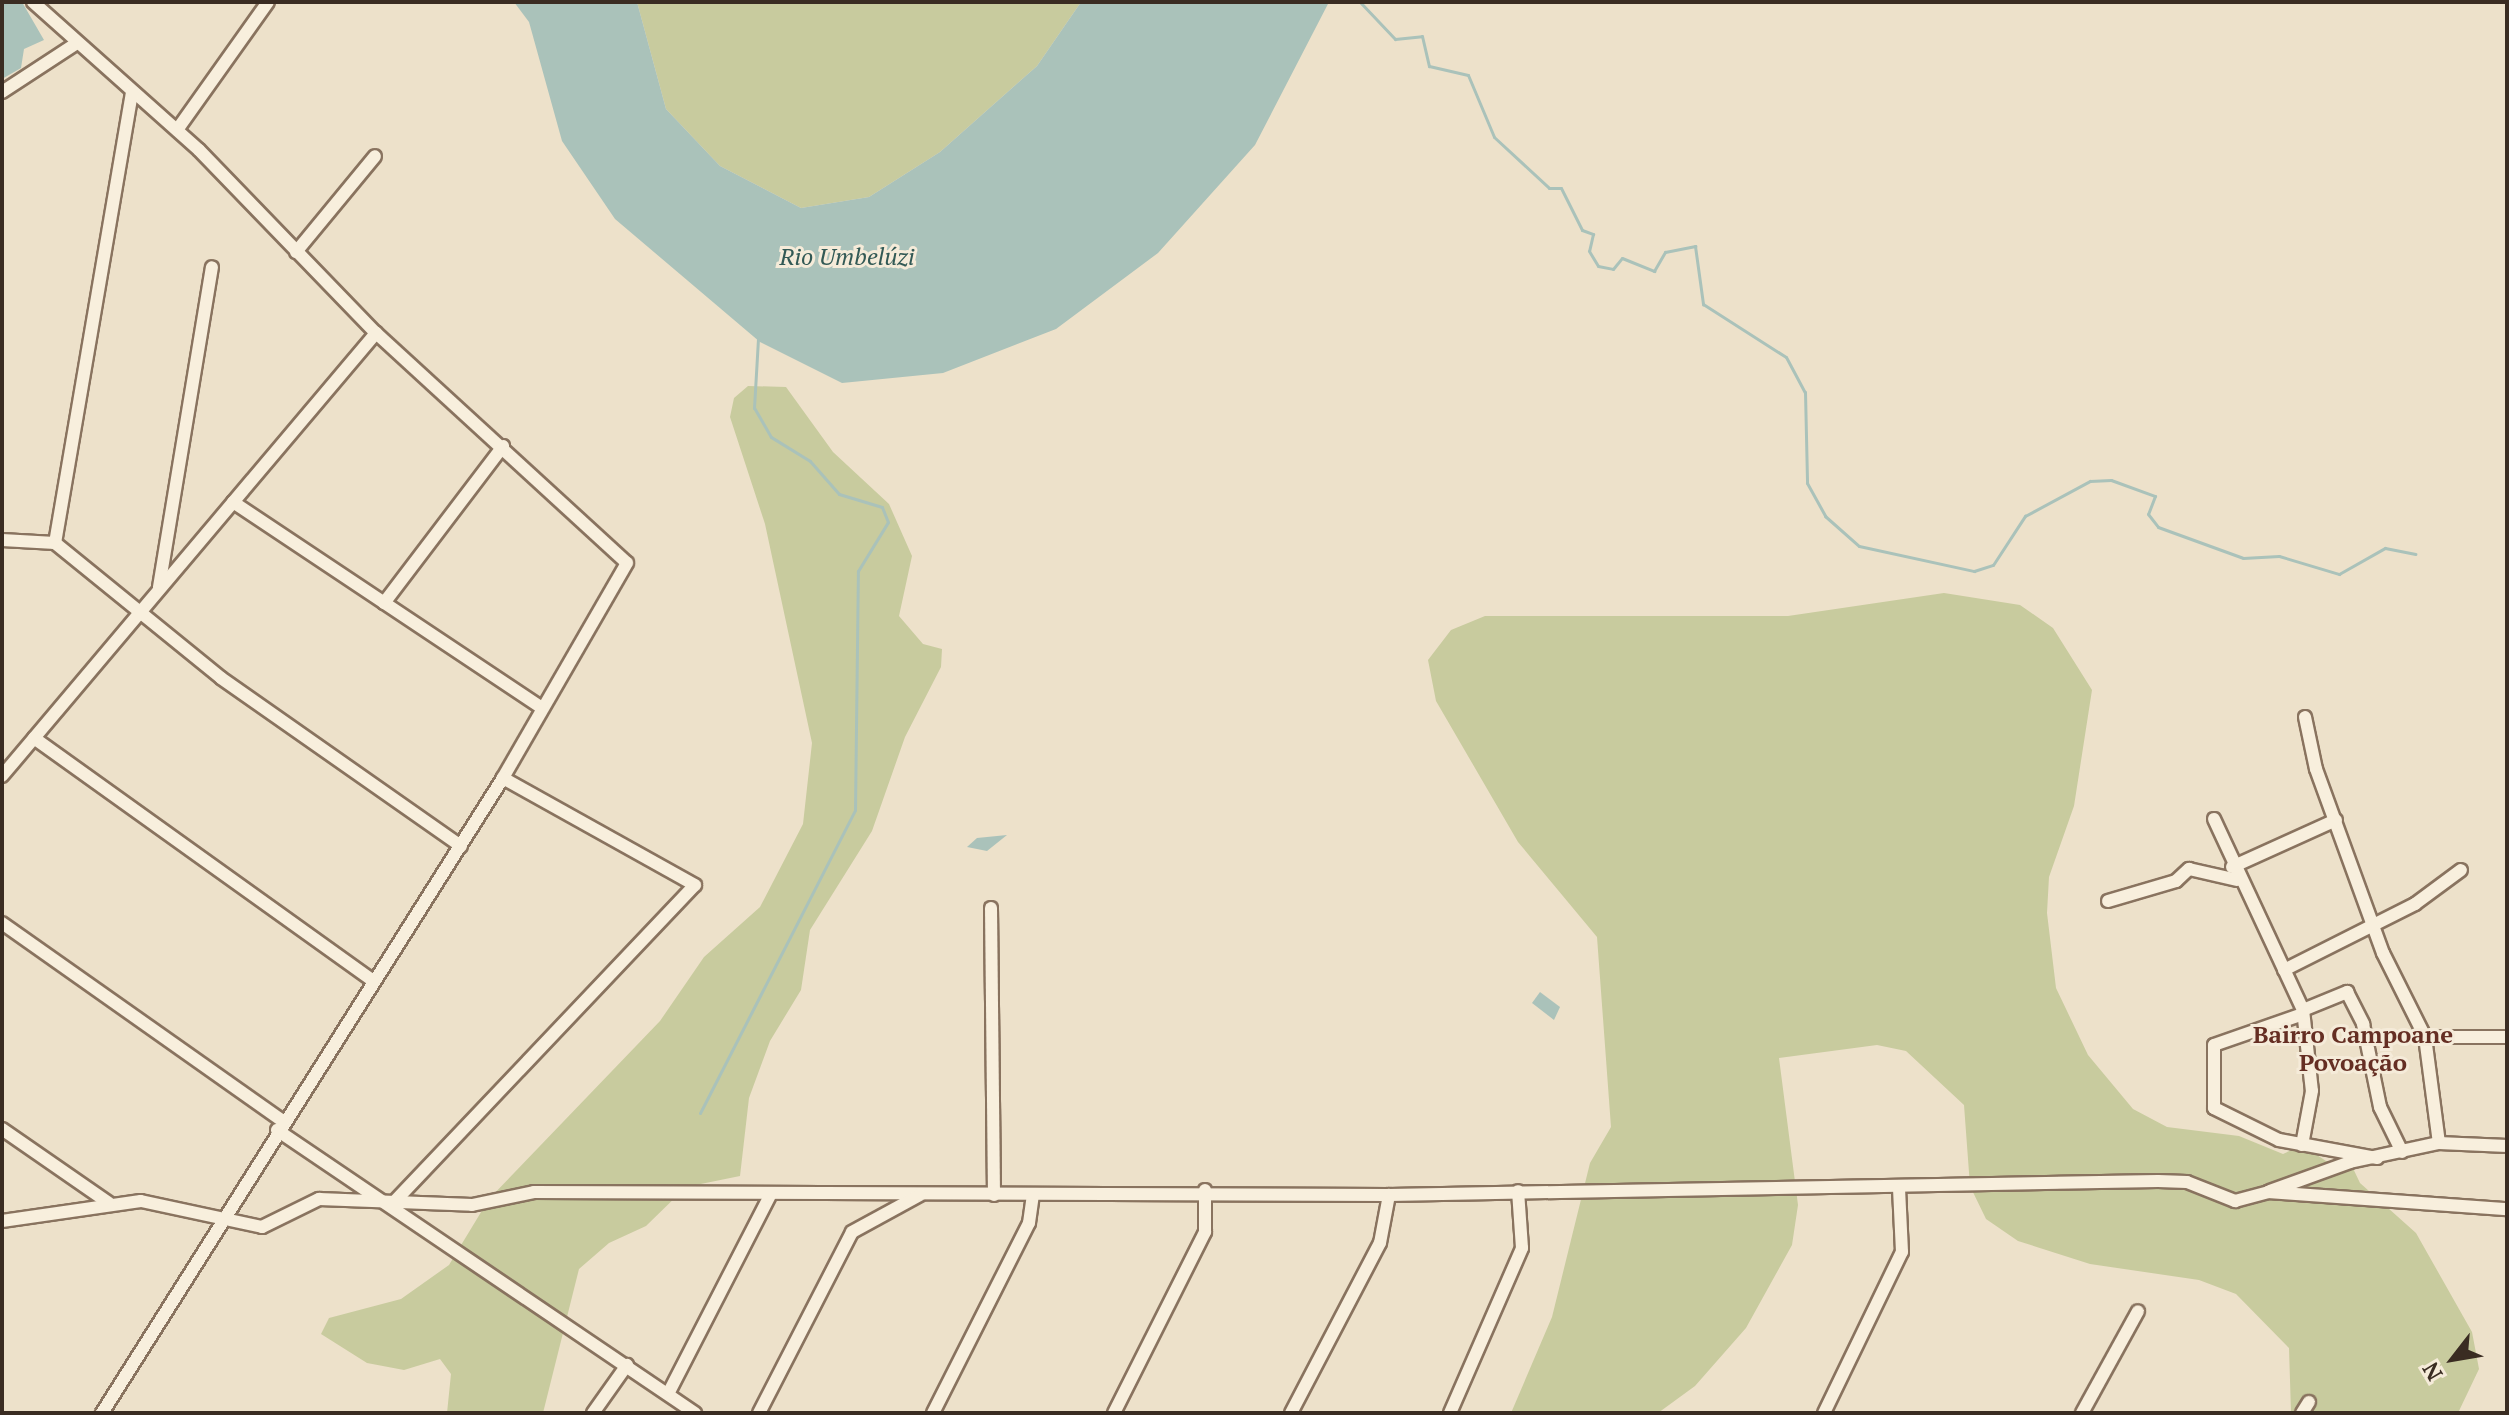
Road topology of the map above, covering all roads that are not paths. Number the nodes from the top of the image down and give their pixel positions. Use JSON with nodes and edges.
{"nodes":[{"id":1,"x":33,"y":2,"type":"edge"},
{"id":2,"x":268,"y":2,"type":"edge"},
{"id":3,"x":77,"y":43,"type":"junction"},
{"id":4,"x":2,"y":92,"type":"edge"},
{"id":5,"x":132,"y":92,"type":"junction"},
{"id":6,"x":177,"y":130,"type":"junction"},
{"id":7,"x":375,"y":156,"type":"dead end"},
{"id":8,"x":296,"y":252,"type":"junction"},
{"id":9,"x":212,"y":267,"type":"dead end"},
{"id":10,"x":376,"y":333,"type":"junction"},
{"id":11,"x":503,"y":446,"type":"junction"},
{"id":12,"x":233,"y":502,"type":"junction"},
{"id":13,"x":2,"y":540,"type":"edge"},
{"id":14,"x":55,"y":543,"type":"junction"},
{"id":15,"x":159,"y":587,"type":"junction"},
{"id":16,"x":384,"y":603,"type":"junction"},
{"id":17,"x":136,"y":614,"type":"junction"},
{"id":18,"x":542,"y":708,"type":"junction"},
{"id":19,"x":2305,"y":717,"type":"dead end"},
{"id":20,"x":34,"y":738,"type":"junction"},
{"id":21,"x":2,"y":776,"type":"edge"},
{"id":22,"x":503,"y":778,"type":"junction"},
{"id":23,"x":2214,"y":819,"type":"dead end"},
{"id":24,"x":2336,"y":820,"type":"junction"},
{"id":25,"x":461,"y":846,"type":"junction"},
{"id":26,"x":2461,"y":870,"type":"dead end"},
{"id":27,"x":2235,"y":873,"type":"junction"},
{"id":28,"x":2108,"y":901,"type":"dead end"},
{"id":29,"x":991,"y":908,"type":"dead end"},
{"id":30,"x":2,"y":923,"type":"edge"},
{"id":31,"x":2373,"y":924,"type":"junction"},
{"id":32,"x":2284,"y":970,"type":"junction"},
{"id":33,"x":374,"y":981,"type":"junction"},
{"id":34,"x":2303,"y":1012,"type":"junction"},
{"id":35,"x":2425,"y":1037,"type":"junction"},
{"id":36,"x":2507,"y":1037,"type":"edge"},
{"id":37,"x":280,"y":1126,"type":"junction"},
{"id":38,"x":2,"y":1129,"type":"edge"},
{"id":39,"x":2439,"y":1143,"type":"junction"},
{"id":40,"x":2302,"y":1145,"type":"junction"},
{"id":41,"x":2507,"y":1146,"type":"edge"},
{"id":42,"x":2402,"y":1152,"type":"junction"},
{"id":43,"x":2377,"y":1158,"type":"junction"},
{"id":44,"x":1899,"y":1189,"type":"junction"},
{"id":45,"x":1205,"y":1190,"type":"junction"},
{"id":46,"x":1518,"y":1191,"type":"junction"},
{"id":47,"x":2268,"y":1192,"type":"junction"},
{"id":48,"x":923,"y":1193,"type":"junction"},
{"id":49,"x":771,"y":1194,"type":"junction"},
{"id":50,"x":994,"y":1195,"type":"junction"},
{"id":51,"x":1033,"y":1195,"type":"junction"},
{"id":52,"x":1389,"y":1195,"type":"junction"},
{"id":53,"x":377,"y":1199,"type":"junction"},
{"id":54,"x":396,"y":1200,"type":"junction"},
{"id":55,"x":109,"y":1203,"type":"junction"},
{"id":56,"x":2507,"y":1209,"type":"edge"},
{"id":57,"x":224,"y":1219,"type":"junction"},
{"id":58,"x":2,"y":1221,"type":"edge"},
{"id":59,"x":2138,"y":1311,"type":"dead end"},
{"id":60,"x":627,"y":1365,"type":"junction"},
{"id":61,"x":668,"y":1394,"type":"junction"},
{"id":62,"x":102,"y":1413,"type":"edge"},
{"id":63,"x":593,"y":1413,"type":"edge"},
{"id":64,"x":695,"y":1413,"type":"edge"},
{"id":65,"x":759,"y":1413,"type":"edge"},
{"id":66,"x":933,"y":1413,"type":"edge"},
{"id":67,"x":1114,"y":1413,"type":"edge"},
{"id":68,"x":1291,"y":1413,"type":"edge"},
{"id":69,"x":1450,"y":1413,"type":"edge"},
{"id":70,"x":1824,"y":1413,"type":"edge"},
{"id":71,"x":2082,"y":1413,"type":"edge"}],
"edges":[{"from":1,"to":3,"type":"street"},
{"from":2,"to":6,"type":"street"},
{"from":3,"to":4,"type":"street"},
{"from":3,"to":5,"type":"street"},
{"from":5,"to":6,"type":"street"},
{"from":5,"to":14,"type":"street"},
{"from":6,"to":8,"type":"street"},
{"from":7,"to":8,"type":"street"},
{"from":8,"to":10,"type":"street"},
{"from":9,"to":15,"type":"street"},
{"from":10,"to":11,"type":"street"},
{"from":10,"to":12,"type":"street"},
{"from":11,"to":16,"type":"street"},
{"from":11,"to":18,"type":"street"},
{"from":12,"to":15,"type":"street"},
{"from":12,"to":16,"type":"street"},
{"from":13,"to":14,"type":"street"},
{"from":14,"to":17,"type":"street"},
{"from":15,"to":17,"type":"street"},
{"from":16,"to":18,"type":"street"},
{"from":17,"to":20,"type":"street"},
{"from":17,"to":25,"type":"street"},
{"from":18,"to":22,"type":"street"},
{"from":19,"to":24,"type":"street"},
{"from":20,"to":21,"type":"street"},
{"from":20,"to":33,"type":"street"},
{"from":22,"to":25,"type":"street"},
{"from":22,"to":54,"type":"street"},
{"from":23,"to":27,"type":"street"},
{"from":24,"to":27,"type":"street"},
{"from":24,"to":31,"type":"street"},
{"from":25,"to":33,"type":"street"},
{"from":26,"to":31,"type":"street"},
{"from":27,"to":28,"type":"street"},
{"from":27,"to":32,"type":"street"},
{"from":29,"to":50,"type":"street"},
{"from":30,"to":37,"type":"street"},
{"from":31,"to":32,"type":"street"},
{"from":31,"to":35,"type":"street"},
{"from":32,"to":34,"type":"street"},
{"from":33,"to":37,"type":"street"},
{"from":34,"to":40,"type":"street"},
{"from":34,"to":40,"type":"street"},
{"from":34,"to":42,"type":"street"},
{"from":35,"to":36,"type":"street"},
{"from":35,"to":39,"type":"street"},
{"from":37,"to":53,"type":"street"},
{"from":37,"to":57,"type":"street"},
{"from":38,"to":55,"type":"street"},
{"from":39,"to":41,"type":"street"},
{"from":39,"to":42,"type":"street"},
{"from":40,"to":43,"type":"street"},
{"from":42,"to":43,"type":"street"},
{"from":43,"to":47,"type":"street"},
{"from":44,"to":46,"type":"street"},
{"from":44,"to":47,"type":"street"},
{"from":44,"to":70,"type":"street"},
{"from":45,"to":51,"type":"street"},
{"from":45,"to":52,"type":"street"},
{"from":45,"to":67,"type":"street"},
{"from":46,"to":52,"type":"street"},
{"from":46,"to":69,"type":"street"},
{"from":47,"to":56,"type":"street"},
{"from":48,"to":49,"type":"street"},
{"from":48,"to":50,"type":"street"},
{"from":48,"to":65,"type":"street"},
{"from":49,"to":54,"type":"street"},
{"from":49,"to":61,"type":"street"},
{"from":50,"to":51,"type":"street"},
{"from":51,"to":66,"type":"street"},
{"from":52,"to":68,"type":"street"},
{"from":53,"to":54,"type":"street"},
{"from":53,"to":57,"type":"street"},
{"from":53,"to":60,"type":"street"},
{"from":55,"to":57,"type":"street"},
{"from":55,"to":58,"type":"street"},
{"from":57,"to":62,"type":"street"},
{"from":59,"to":71,"type":"street"},
{"from":60,"to":61,"type":"street"},
{"from":60,"to":63,"type":"street"},
{"from":61,"to":64,"type":"street"}]}
